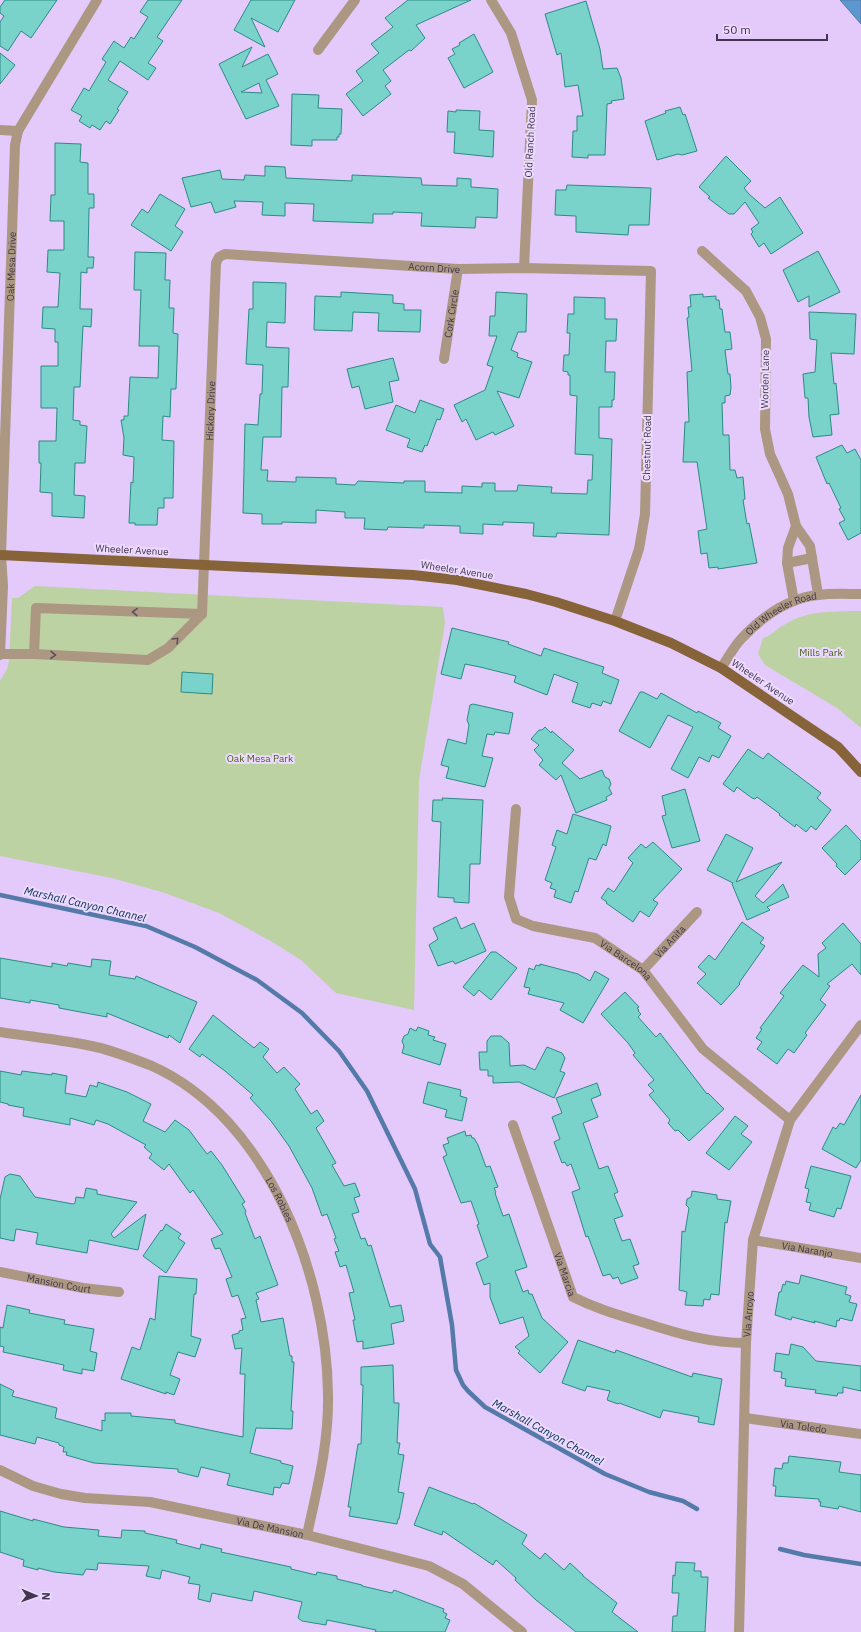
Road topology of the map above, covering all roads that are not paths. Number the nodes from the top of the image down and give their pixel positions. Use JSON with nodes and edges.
{"nodes":[{"id":1,"x":97,"y":0,"type":"edge"},
{"id":2,"x":356,"y":0,"type":"edge"},
{"id":3,"x":492,"y":0,"type":"edge"},
{"id":4,"x":318,"y":50,"type":"dead end"},
{"id":5,"x":0,"y":130,"type":"edge"},
{"id":6,"x":18,"y":131,"type":"junction"},
{"id":7,"x":702,"y":251,"type":"dead end"},
{"id":8,"x":219,"y":257,"type":"joint"},
{"id":9,"x":524,"y":268,"type":"junction"},
{"id":10,"x":458,"y":269,"type":"junction"},
{"id":11,"x":651,"y":271,"type":"joint"},
{"id":12,"x":4,"y":335,"type":"edge"},
{"id":13,"x":444,"y":359,"type":"dead end"},
{"id":14,"x":796,"y":526,"type":"junction"},
{"id":15,"x":1,"y":555,"type":"edge"},
{"id":16,"x":812,"y":558,"type":"junction"},
{"id":17,"x":787,"y":562,"type":"junction"},
{"id":18,"x":204,"y":566,"type":"junction"},
{"id":19,"x":818,"y":594,"type":"junction"},
{"id":20,"x":861,"y":594,"type":"edge"},
{"id":21,"x":794,"y":601,"type":"junction"},
{"id":22,"x":1,"y":610,"type":"edge"},
{"id":23,"x":202,"y":614,"type":"junction"},
{"id":24,"x":615,"y":621,"type":"junction"},
{"id":25,"x":0,"y":654,"type":"edge"},
{"id":26,"x":34,"y":654,"type":"junction"},
{"id":27,"x":721,"y":668,"type":"junction"},
{"id":28,"x":861,"y":772,"type":"edge"},
{"id":29,"x":516,"y":809,"type":"dead end"},
{"id":30,"x":697,"y":912,"type":"dead end"},
{"id":31,"x":643,"y":970,"type":"junction"},
{"id":32,"x":861,"y":1025,"type":"edge"},
{"id":33,"x":0,"y":1032,"type":"edge"},
{"id":34,"x":790,"y":1120,"type":"junction"},
{"id":35,"x":513,"y":1125,"type":"dead end"},
{"id":36,"x":753,"y":1240,"type":"junction"},
{"id":37,"x":861,"y":1258,"type":"edge"},
{"id":38,"x":0,"y":1272,"type":"edge"},
{"id":39,"x":119,"y":1292,"type":"dead end"},
{"id":40,"x":746,"y":1343,"type":"junction"},
{"id":41,"x":745,"y":1418,"type":"junction"},
{"id":42,"x":861,"y":1434,"type":"edge"},
{"id":43,"x":0,"y":1470,"type":"edge"},
{"id":44,"x":307,"y":1535,"type":"junction"},
{"id":45,"x":522,"y":1632,"type":"edge"},
{"id":46,"x":738,"y":1632,"type":"edge"}],
"edges":[{"from":1,"to":6,"type":"street","name":"Oak Mesa Drive"},
{"from":2,"to":4,"type":"street"},
{"from":3,"to":9,"type":"street","name":"Old Ranch Road"},
{"from":5,"to":6,"type":"street"},
{"from":6,"to":12,"type":"street","name":"Oak Mesa Drive"},
{"from":7,"to":14,"type":"street","name":"Worden Lane"},
{"from":8,"to":10,"type":"street","name":"Acorn Drive"},
{"from":8,"to":18,"type":"street","name":"Hickory Drive"},
{"from":9,"to":10,"type":"street","name":"Acorn Drive"},
{"from":9,"to":11,"type":"street","name":"Acorn Drive"},
{"from":10,"to":13,"type":"street","name":"Cork Circle"},
{"from":11,"to":24,"type":"street","name":"Chestnut Road"},
{"from":12,"to":15,"type":"street","name":"Oak Mesa Drive"},
{"from":14,"to":16,"type":"street","name":"Worden Lane"},
{"from":14,"to":17,"type":"street"},
{"from":15,"to":18,"type":"main road","name":"Wheeler Avenue"},
{"from":15,"to":22,"type":"street","name":"Oak Mesa Drive"},
{"from":16,"to":17,"type":"street"},
{"from":16,"to":19,"type":"street","name":"Worden Lane"},
{"from":17,"to":21,"type":"street"},
{"from":18,"to":23,"type":"street","name":"Hickory Drive"},
{"from":18,"to":24,"type":"main road","name":"Wheeler Avenue"},
{"from":19,"to":20,"type":"street","name":"Old Wheeler Road"},
{"from":19,"to":21,"type":"street","name":"Old Wheeler Road"},
{"from":21,"to":27,"type":"street","name":"Old Wheeler Road"},
{"from":22,"to":25,"type":"street","name":"Oak Mesa Drive"},
{"from":26,"to":23,"type":"street","one_way":true},
{"from":23,"to":26,"type":"street","one_way":true},
{"from":24,"to":27,"type":"main road","name":"Wheeler Avenue"},
{"from":25,"to":26,"type":"street"},
{"from":27,"to":28,"type":"main road","name":"Wheeler Avenue"},
{"from":29,"to":31,"type":"street","name":"Via Barcelona"},
{"from":30,"to":31,"type":"street","name":"Via Anita"},
{"from":31,"to":34,"type":"street","name":"Via Barcelona"},
{"from":32,"to":34,"type":"street","name":"Via Arroyo"},
{"from":33,"to":44,"type":"street","name":"Los Robles"},
{"from":34,"to":36,"type":"street","name":"Via Arroyo"},
{"from":35,"to":40,"type":"street","name":"Via Marcia"},
{"from":36,"to":37,"type":"street","name":"Via Naranjo"},
{"from":36,"to":40,"type":"street","name":"Via Arroyo"},
{"from":38,"to":39,"type":"street","name":"Mansion Court"},
{"from":40,"to":41,"type":"street","name":"Via Arroyo"},
{"from":41,"to":42,"type":"street","name":"Via Toledo"},
{"from":41,"to":46,"type":"street","name":"Via Arroyo"},
{"from":43,"to":44,"type":"street","name":"Via De Mansion"},
{"from":44,"to":45,"type":"street","name":"Via De Mansion"}]}
